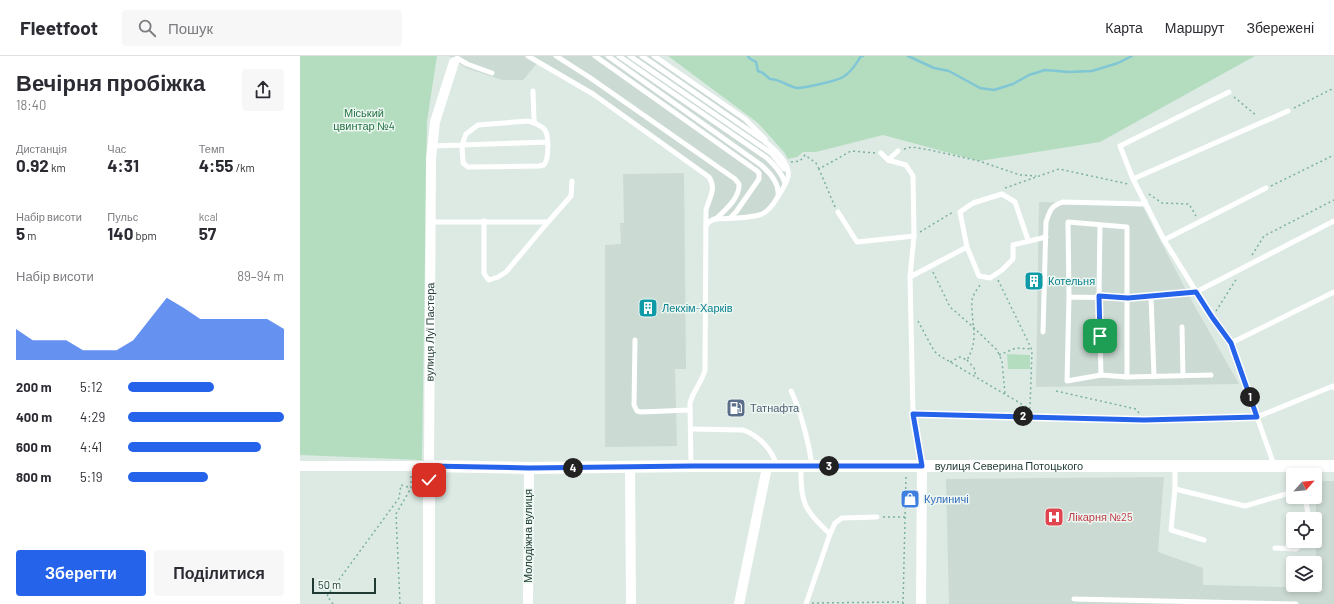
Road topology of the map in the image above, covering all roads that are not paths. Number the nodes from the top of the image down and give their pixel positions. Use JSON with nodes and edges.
{"nodes":[{"id":1,"x":528,"y":56,"type":"edge"},
{"id":2,"x":556,"y":56,"type":"edge"},
{"id":3,"x":594,"y":56,"type":"edge"},
{"id":4,"x":608,"y":56,"type":"edge"},
{"id":5,"x":619,"y":56,"type":"edge"},
{"id":6,"x":630,"y":56,"type":"edge"},
{"id":7,"x":642,"y":56,"type":"edge"},
{"id":8,"x":654,"y":56,"type":"edge"},
{"id":9,"x":456,"y":59,"type":"edge"},
{"id":10,"x":492,"y":73,"type":"dead end"},
{"id":11,"x":533,"y":91,"type":"dead end"},
{"id":12,"x":1228,"y":92,"type":"road end"},
{"id":13,"x":1288,"y":111,"type":"road end"},
{"id":14,"x":535,"y":123,"type":"junction"},
{"id":15,"x":547,"y":142,"type":"junction"},
{"id":16,"x":462,"y":145,"type":"junction"},
{"id":17,"x":432,"y":146,"type":"junction"},
{"id":18,"x":775,"y":150,"type":"junction"},
{"id":19,"x":898,"y":151,"type":"road end"},
{"id":20,"x":881,"y":154,"type":"road end"},
{"id":21,"x":888,"y":160,"type":"junction"},
{"id":22,"x":788,"y":175,"type":"junction"},
{"id":23,"x":1133,"y":179,"type":"junction"},
{"id":24,"x":572,"y":181,"type":"dead end"},
{"id":25,"x":785,"y":185,"type":"junction"},
{"id":26,"x":1266,"y":188,"type":"road end"},
{"id":27,"x":778,"y":196,"type":"junction"},
{"id":28,"x":1145,"y":201,"type":"junction"},
{"id":29,"x":838,"y":212,"type":"road end"},
{"id":30,"x":730,"y":218,"type":"junction"},
{"id":31,"x":716,"y":219,"type":"junction"},
{"id":32,"x":1334,"y":221,"type":"edge"},
{"id":33,"x":431,"y":222,"type":"junction"},
{"id":34,"x":484,"y":222,"type":"junction"},
{"id":35,"x":548,"y":222,"type":"junction"},
{"id":36,"x":1100,"y":224,"type":"junction"},
{"id":37,"x":706,"y":226,"type":"junction"},
{"id":38,"x":914,"y":236,"type":"junction"},
{"id":39,"x":1046,"y":237,"type":"junction"},
{"id":40,"x":1028,"y":240,"type":"junction"},
{"id":41,"x":1164,"y":240,"type":"junction"},
{"id":42,"x":967,"y":247,"type":"junction"},
{"id":43,"x":910,"y":277,"type":"junction"},
{"id":44,"x":1196,"y":292,"type":"junction"},
{"id":45,"x":1334,"y":292,"type":"edge"},
{"id":46,"x":1069,"y":296,"type":"junction"},
{"id":47,"x":1099,"y":296,"type":"junction"},
{"id":48,"x":1151,"y":296,"type":"junction"},
{"id":49,"x":1128,"y":298,"type":"junction"},
{"id":50,"x":1182,"y":327,"type":"dead end"},
{"id":51,"x":1043,"y":332,"type":"dead end"},
{"id":52,"x":635,"y":340,"type":"dead end"},
{"id":53,"x":1231,"y":343,"type":"junction"},
{"id":54,"x":1101,"y":375,"type":"junction"},
{"id":55,"x":1211,"y":375,"type":"dead end"},
{"id":56,"x":1154,"y":376,"type":"junction"},
{"id":57,"x":1183,"y":376,"type":"junction"},
{"id":58,"x":1127,"y":377,"type":"junction"},
{"id":59,"x":1334,"y":388,"type":"edge"},
{"id":60,"x":791,"y":391,"type":"dead end"},
{"id":61,"x":690,"y":410,"type":"junction"},
{"id":62,"x":913,"y":414,"type":"junction"},
{"id":63,"x":1257,"y":417,"type":"junction"},
{"id":64,"x":691,"y":429,"type":"junction"},
{"id":65,"x":300,"y":466,"type":"edge"},
{"id":66,"x":429,"y":466,"type":"junction"},
{"id":67,"x":692,"y":466,"type":"junction"},
{"id":68,"x":771,"y":466,"type":"junction"},
{"id":69,"x":806,"y":466,"type":"junction"},
{"id":70,"x":922,"y":466,"type":"junction"},
{"id":71,"x":1175,"y":466,"type":"junction"},
{"id":72,"x":1274,"y":466,"type":"junction"},
{"id":73,"x":1334,"y":466,"type":"edge"},
{"id":74,"x":529,"y":468,"type":"junction"},
{"id":75,"x":630,"y":468,"type":"junction"},
{"id":76,"x":1175,"y":489,"type":"junction"},
{"id":77,"x":1286,"y":494,"type":"edge"},
{"id":78,"x":877,"y":517,"type":"road end"},
{"id":79,"x":830,"y":534,"type":"junction"},
{"id":80,"x":1204,"y":540,"type":"dead end"},
{"id":81,"x":1274,"y":548,"type":"dead end"},
{"id":82,"x":1297,"y":548,"type":"edge"},
{"id":83,"x":1074,"y":599,"type":"dead end"},
{"id":84,"x":1110,"y":602,"type":"edge"},
{"id":85,"x":1175,"y":603,"type":"edge"},
{"id":86,"x":429,"y":604,"type":"edge"},
{"id":87,"x":528,"y":604,"type":"edge"},
{"id":88,"x":631,"y":604,"type":"edge"},
{"id":89,"x":740,"y":604,"type":"edge"},
{"id":90,"x":806,"y":604,"type":"edge"},
{"id":91,"x":921,"y":604,"type":"edge"},
{"id":92,"x":1266,"y":604,"type":"edge"},
{"id":93,"x":1296,"y":604,"type":"edge"}],
"edges":[{"from":1,"to":37,"type":"lane"},
{"from":2,"to":31,"type":"lane"},
{"from":3,"to":30,"type":"lane"},
{"from":4,"to":27,"type":"lane"},
{"from":5,"to":25,"type":"lane"},
{"from":6,"to":22,"type":"lane"},
{"from":7,"to":18,"type":"lane"},
{"from":8,"to":18,"type":"lane"},
{"from":9,"to":10,"type":"lane"},
{"from":9,"to":17,"type":"street","name":"вулиця Луї Пастера"},
{"from":11,"to":14,"type":"lane"},
{"from":12,"to":23,"type":"lane"},
{"from":13,"to":23,"type":"lane"},
{"from":14,"to":15,"type":"lane"},
{"from":14,"to":16,"type":"lane"},
{"from":15,"to":16,"type":"lane"},
{"from":15,"to":16,"type":"lane"},
{"from":16,"to":17,"type":"lane"},
{"from":17,"to":33,"type":"street","name":"вулиця Луї Пастера"},
{"from":18,"to":22,"type":"lane"},
{"from":19,"to":21,"type":"lane"},
{"from":20,"to":21,"type":"lane"},
{"from":21,"to":38,"type":"lane"},
{"from":22,"to":25,"type":"lane"},
{"from":23,"to":28,"type":"lane"},
{"from":24,"to":35,"type":"lane"},
{"from":25,"to":27,"type":"lane"},
{"from":26,"to":41,"type":"lane"},
{"from":27,"to":30,"type":"lane"},
{"from":28,"to":39,"type":"lane"},
{"from":28,"to":41,"type":"lane"},
{"from":29,"to":38,"type":"lane"},
{"from":30,"to":31,"type":"lane"},
{"from":31,"to":37,"type":"lane"},
{"from":32,"to":44,"type":"lane"},
{"from":33,"to":34,"type":"lane"},
{"from":33,"to":66,"type":"street","name":"вулиця Луї Пастера"},
{"from":34,"to":35,"type":"lane"},
{"from":34,"to":35,"type":"lane"},
{"from":36,"to":46,"type":"lane"},
{"from":36,"to":47,"type":"lane"},
{"from":36,"to":49,"type":"lane"},
{"from":37,"to":61,"type":"lane"},
{"from":38,"to":43,"type":"lane"},
{"from":39,"to":40,"type":"lane"},
{"from":39,"to":51,"type":"lane"},
{"from":40,"to":42,"type":"lane"},
{"from":40,"to":42,"type":"lane"},
{"from":41,"to":44,"type":"lane"},
{"from":42,"to":43,"type":"lane"},
{"from":43,"to":62,"type":"lane"},
{"from":44,"to":48,"type":"lane"},
{"from":44,"to":53,"type":"lane"},
{"from":45,"to":53,"type":"lane"},
{"from":46,"to":47,"type":"lane"},
{"from":46,"to":54,"type":"lane"},
{"from":47,"to":49,"type":"lane"},
{"from":47,"to":54,"type":"lane"},
{"from":48,"to":49,"type":"lane"},
{"from":48,"to":56,"type":"lane"},
{"from":49,"to":58,"type":"lane"},
{"from":50,"to":57,"type":"lane"},
{"from":52,"to":61,"type":"lane"},
{"from":53,"to":63,"type":"lane"},
{"from":54,"to":58,"type":"lane"},
{"from":55,"to":57,"type":"lane"},
{"from":56,"to":57,"type":"lane"},
{"from":56,"to":58,"type":"lane"},
{"from":59,"to":63,"type":"lane"},
{"from":60,"to":69,"type":"lane"},
{"from":61,"to":64,"type":"lane"},
{"from":62,"to":63,"type":"lane"},
{"from":62,"to":70,"type":"lane"},
{"from":63,"to":72,"type":"lane"},
{"from":64,"to":67,"type":"lane"},
{"from":64,"to":68,"type":"lane"},
{"from":65,"to":66,"type":"street","name":"вулиця Северина Потоцького"},
{"from":66,"to":74,"type":"street","name":"вулиця Северина Потоцького"},
{"from":66,"to":86,"type":"street","name":"вулиця Луї Пастера"},
{"from":67,"to":68,"type":"street","name":"вулиця Северина Потоцького"},
{"from":67,"to":75,"type":"street","name":"вулиця Северина Потоцького"},
{"from":68,"to":69,"type":"street","name":"вулиця Северина Потоцького"},
{"from":68,"to":89,"type":"street"},
{"from":69,"to":70,"type":"street","name":"вулиця Северина Потоцького"},
{"from":69,"to":79,"type":"lane"},
{"from":70,"to":71,"type":"street","name":"вулиця Северина Потоцького"},
{"from":70,"to":91,"type":"street"},
{"from":71,"to":72,"type":"street","name":"вулиця Северина Потоцького"},
{"from":71,"to":76,"type":"lane"},
{"from":72,"to":73,"type":"street","name":"вулиця Северина Потоцького"},
{"from":74,"to":75,"type":"street","name":"вулиця Северина Потоцького"},
{"from":74,"to":87,"type":"street","name":"Молодіжна вулиця"},
{"from":75,"to":88,"type":"street"},
{"from":76,"to":77,"type":"lane"},
{"from":76,"to":80,"type":"lane"},
{"from":78,"to":79,"type":"lane"},
{"from":79,"to":90,"type":"lane"},
{"from":81,"to":82,"type":"lane"},
{"from":83,"to":84,"type":"lane"},
{"from":84,"to":85,"type":"lane"},
{"from":85,"to":92,"type":"lane"},
{"from":92,"to":93,"type":"lane"}]}
